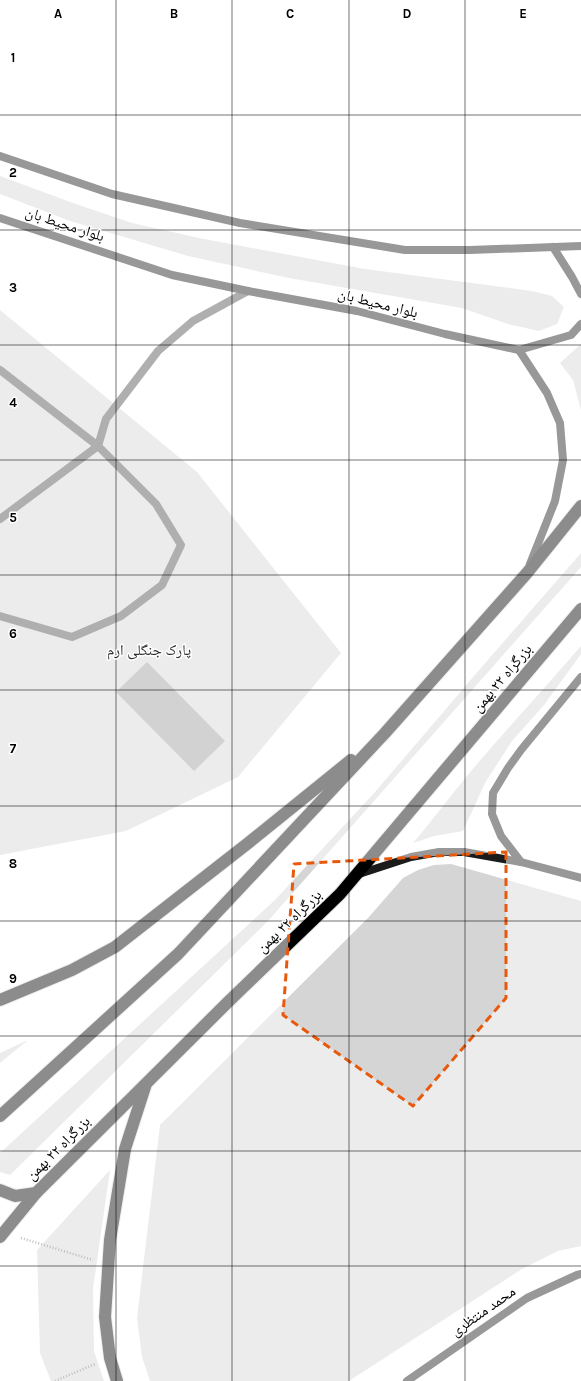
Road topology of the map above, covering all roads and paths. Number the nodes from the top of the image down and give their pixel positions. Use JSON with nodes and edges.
{"nodes":[{"id":1,"x":0,"y":156,"type":"edge"},
{"id":2,"x":0,"y":218,"type":"edge"},
{"id":3,"x":581,"y":246,"type":"edge"},
{"id":4,"x":553,"y":248,"type":"junction"},
{"id":5,"x":248,"y":291,"type":"junction"},
{"id":6,"x":581,"y":294,"type":"edge"},
{"id":7,"x":581,"y":324,"type":"edge"},
{"id":8,"x":519,"y":350,"type":"junction"},
{"id":9,"x":0,"y":370,"type":"edge"},
{"id":10,"x":98,"y":446,"type":"junction"},
{"id":11,"x":581,"y":506,"type":"edge"},
{"id":12,"x":0,"y":519,"type":"edge"},
{"id":13,"x":527,"y":573,"type":"junction"},
{"id":14,"x":581,"y":609,"type":"edge"},
{"id":15,"x":0,"y":616,"type":"edge"},
{"id":16,"x":581,"y":677,"type":"edge"},
{"id":17,"x":385,"y":733,"type":"junction"},
{"id":18,"x":521,"y":862,"type":"junction"},
{"id":19,"x":356,"y":875,"type":"junction"},
{"id":20,"x":581,"y":878,"type":"edge"},
{"id":21,"x":0,"y":1000,"type":"edge"},
{"id":22,"x":147,"y":1082,"type":"junction"},
{"id":23,"x":0,"y":1116,"type":"edge"},
{"id":24,"x":0,"y":1190,"type":"edge"},
{"id":25,"x":36,"y":1193,"type":"junction"},
{"id":26,"x":1,"y":1235,"type":"edge"},
{"id":27,"x":109,"y":1265,"type":"junction"},
{"id":28,"x":581,"y":1274,"type":"edge"},
{"id":29,"x":110,"y":1358,"type":"junction"},
{"id":30,"x":54,"y":1381,"type":"edge"},
{"id":31,"x":117,"y":1381,"type":"edge"},
{"id":32,"x":407,"y":1381,"type":"edge"}],
"edges":[{"from":1,"to":4,"type":"main road"},
{"from":2,"to":5,"type":"main road","name":"بلوار محیط بان"},
{"from":3,"to":4,"type":"main road"},
{"from":4,"to":6,"type":"main road"},
{"from":5,"to":8,"type":"main road","name":"بلوار محیط بان"},
{"from":5,"to":10,"type":"lane"},
{"from":7,"to":8,"type":"main road"},
{"from":8,"to":13,"type":"main road"},
{"from":9,"to":10,"type":"lane"},
{"from":10,"to":12,"type":"lane"},
{"from":10,"to":15,"type":"lane"},
{"from":11,"to":13,"type":"highway"},
{"from":13,"to":17,"type":"highway"},
{"from":14,"to":19,"type":"highway","name":"بزرگراه ۲۲ بهمن"},
{"from":16,"to":18,"type":"main road"},
{"from":17,"to":21,"type":"highway"},
{"from":17,"to":23,"type":"highway"},
{"from":18,"to":19,"type":"main road"},
{"from":18,"to":20,"type":"main road"},
{"from":19,"to":22,"type":"highway","name":"بزرگراه ۲۲ بهمن"},
{"from":22,"to":25,"type":"highway","name":"بزرگراه ۲۲ بهمن"},
{"from":22,"to":27,"type":"highway"},
{"from":24,"to":25,"type":"highway"},
{"from":25,"to":26,"type":"highway","name":"بزرگراه ۲۲ بهمن"},
{"from":26,"to":27,"type":"path"},
{"from":27,"to":29,"type":"highway"},
{"from":28,"to":32,"type":"main road","name":"محمد منتظری"},
{"from":29,"to":30,"type":"path"},
{"from":29,"to":31,"type":"highway"}]}
